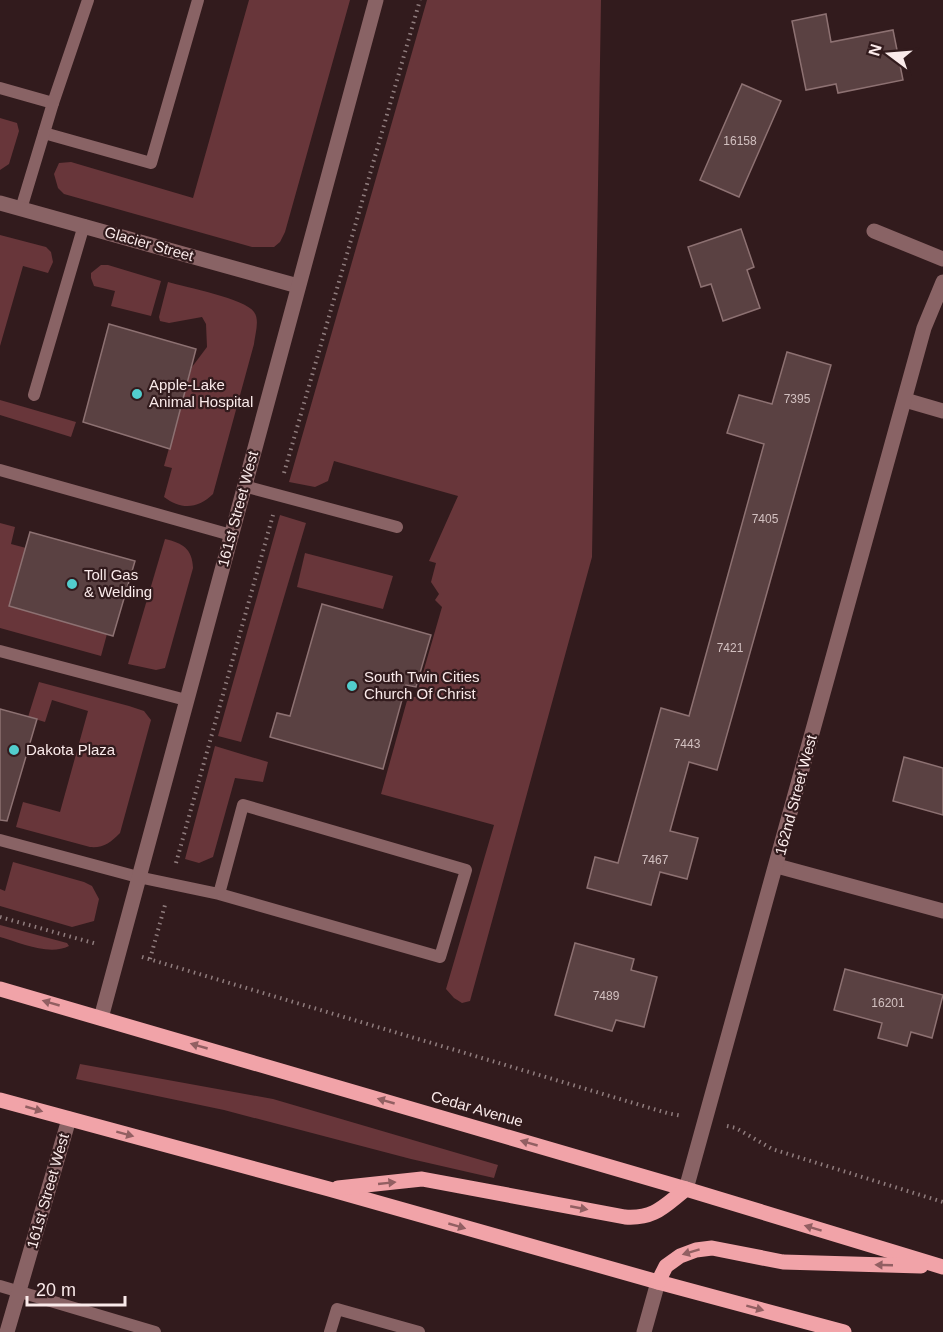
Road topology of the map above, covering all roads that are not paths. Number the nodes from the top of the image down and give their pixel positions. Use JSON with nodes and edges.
{"nodes":[{"id":1,"x":88,"y":0,"type":"edge"},
{"id":2,"x":198,"y":0,"type":"edge"},
{"id":3,"x":376,"y":0,"type":"edge"},
{"id":4,"x":0,"y":88,"type":"edge"},
{"id":5,"x":53,"y":103,"type":"junction"},
{"id":6,"x":44,"y":133,"type":"junction"},
{"id":7,"x":0,"y":203,"type":"edge"},
{"id":8,"x":21,"y":209,"type":"junction"},
{"id":9,"x":84,"y":225,"type":"junction"},
{"id":10,"x":874,"y":231,"type":"dead end"},
{"id":11,"x":943,"y":259,"type":"edge"},
{"id":12,"x":943,"y":282,"type":"edge"},
{"id":13,"x":298,"y":286,"type":"junction"},
{"id":14,"x":34,"y":396,"type":"dead end"},
{"id":15,"x":905,"y":400,"type":"junction"},
{"id":16,"x":943,"y":411,"type":"edge"},
{"id":17,"x":0,"y":470,"type":"edge"},
{"id":18,"x":244,"y":486,"type":"junction"},
{"id":19,"x":397,"y":527,"type":"dead end"},
{"id":20,"x":231,"y":535,"type":"junction"},
{"id":21,"x":0,"y":651,"type":"edge"},
{"id":22,"x":186,"y":700,"type":"junction"},
{"id":23,"x":0,"y":840,"type":"edge"},
{"id":24,"x":777,"y":866,"type":"junction"},
{"id":25,"x":138,"y":877,"type":"junction"},
{"id":26,"x":219,"y":894,"type":"junction"},
{"id":27,"x":943,"y":911,"type":"edge"},
{"id":28,"x":0,"y":989,"type":"edge"},
{"id":29,"x":101,"y":1018,"type":"junction"},
{"id":30,"x":0,"y":1100,"type":"edge"},
{"id":31,"x":69,"y":1119,"type":"junction"},
{"id":32,"x":329,"y":1189,"type":"junction"},
{"id":33,"x":686,"y":1189,"type":"junction"},
{"id":34,"x":943,"y":1267,"type":"edge"},
{"id":35,"x":658,"y":1282,"type":"junction"},
{"id":36,"x":0,"y":1286,"type":"edge"},
{"id":37,"x":19,"y":1292,"type":"junction"},
{"id":38,"x":8,"y":1332,"type":"edge"},
{"id":39,"x":155,"y":1332,"type":"edge"},
{"id":40,"x":330,"y":1332,"type":"edge"},
{"id":41,"x":420,"y":1332,"type":"edge"},
{"id":42,"x":644,"y":1332,"type":"edge"},
{"id":43,"x":844,"y":1332,"type":"edge"}],
"edges":[{"from":1,"to":5,"type":"lane"},
{"from":2,"to":6,"type":"lane"},
{"from":3,"to":13,"type":"street","name":"161st Street West"},
{"from":4,"to":5,"type":"lane"},
{"from":5,"to":6,"type":"lane"},
{"from":6,"to":8,"type":"lane"},
{"from":7,"to":8,"type":"street","name":"Glacier Street"},
{"from":8,"to":9,"type":"street","name":"Glacier Street"},
{"from":9,"to":13,"type":"street","name":"Glacier Street"},
{"from":9,"to":14,"type":"lane"},
{"from":10,"to":11,"type":"street"},
{"from":12,"to":15,"type":"street","name":"162nd Street West"},
{"from":13,"to":18,"type":"street","name":"161st Street West"},
{"from":15,"to":16,"type":"street"},
{"from":15,"to":24,"type":"street","name":"162nd Street West"},
{"from":17,"to":20,"type":"lane"},
{"from":18,"to":19,"type":"lane"},
{"from":18,"to":20,"type":"street","name":"161st Street West"},
{"from":20,"to":22,"type":"street","name":"161st Street West"},
{"from":21,"to":22,"type":"lane"},
{"from":22,"to":25,"type":"street","name":"161st Street West"},
{"from":23,"to":25,"type":"lane"},
{"from":24,"to":27,"type":"street"},
{"from":24,"to":33,"type":"street","name":"162nd Street West"},
{"from":25,"to":26,"type":"lane"},
{"from":25,"to":29,"type":"street","name":"161st Street West"},
{"from":26,"to":26,"type":"lane"},
{"from":29,"to":28,"type":"main road","name":"Cedar Avenue","one_way":true},
{"from":33,"to":29,"type":"main road","name":"Cedar Avenue","one_way":true},
{"from":30,"to":31,"type":"main road","one_way":true},
{"from":31,"to":32,"type":"main road","one_way":true},
{"from":31,"to":37,"type":"street","name":"161st Street West"},
{"from":32,"to":33,"type":"main road","one_way":true},
{"from":32,"to":35,"type":"main road","one_way":true},
{"from":34,"to":33,"type":"main road","name":"Cedar Avenue","one_way":true},
{"from":34,"to":35,"type":"main road","one_way":true},
{"from":35,"to":42,"type":"street"},
{"from":35,"to":43,"type":"main road","one_way":true},
{"from":36,"to":37,"type":"lane"},
{"from":37,"to":38,"type":"street","name":"161st Street West"},
{"from":37,"to":39,"type":"lane"},
{"from":40,"to":41,"type":"lane"}]}
